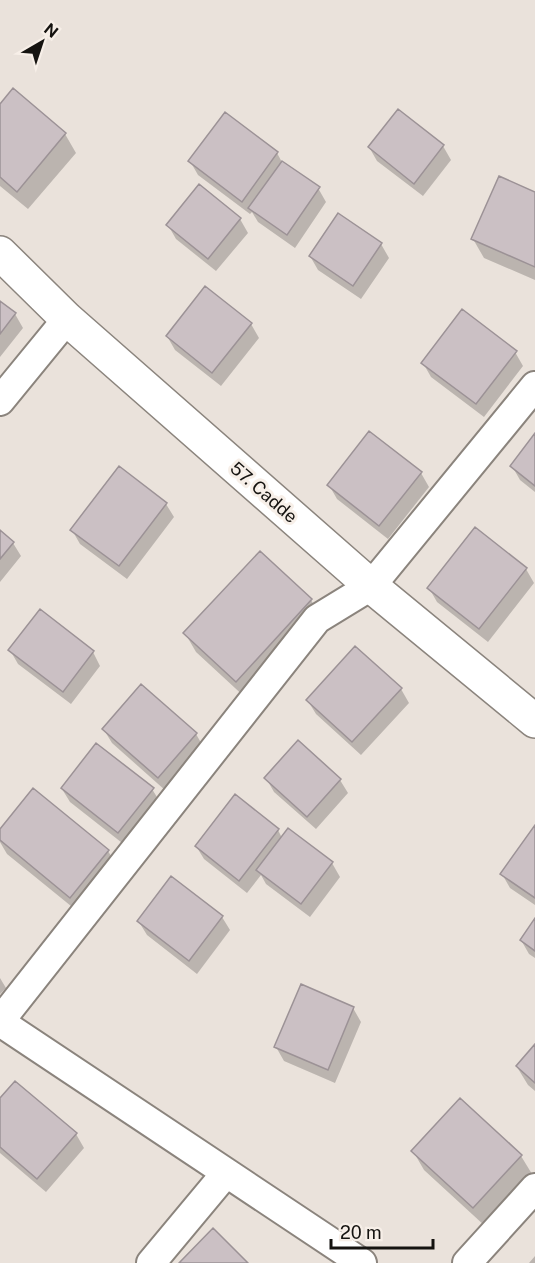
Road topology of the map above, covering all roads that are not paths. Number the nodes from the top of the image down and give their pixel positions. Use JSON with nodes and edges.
{"nodes":[{"id":1,"x":0,"y":253,"type":"edge"},
{"id":2,"x":67,"y":319,"type":"junction"},
{"id":3,"x":535,"y":386,"type":"edge"},
{"id":4,"x":0,"y":400,"type":"edge"},
{"id":5,"x":371,"y":586,"type":"junction"},
{"id":6,"x":535,"y":721,"type":"edge"},
{"id":7,"x":0,"y":1022,"type":"edge"},
{"id":8,"x":226,"y":1173,"type":"junction"},
{"id":9,"x":535,"y":1188,"type":"edge"},
{"id":10,"x":151,"y":1263,"type":"edge"},
{"id":11,"x":362,"y":1263,"type":"edge"},
{"id":12,"x":467,"y":1263,"type":"edge"}],
"edges":[{"from":1,"to":2,"type":"street","name":"57. Cadde"},
{"from":2,"to":4,"type":"street"},
{"from":2,"to":5,"type":"street","name":"57. Cadde"},
{"from":3,"to":5,"type":"street"},
{"from":5,"to":6,"type":"street","name":"57. Cadde"},
{"from":5,"to":7,"type":"street"},
{"from":7,"to":8,"type":"street"},
{"from":8,"to":10,"type":"street"},
{"from":8,"to":11,"type":"street"},
{"from":9,"to":12,"type":"street"}]}
